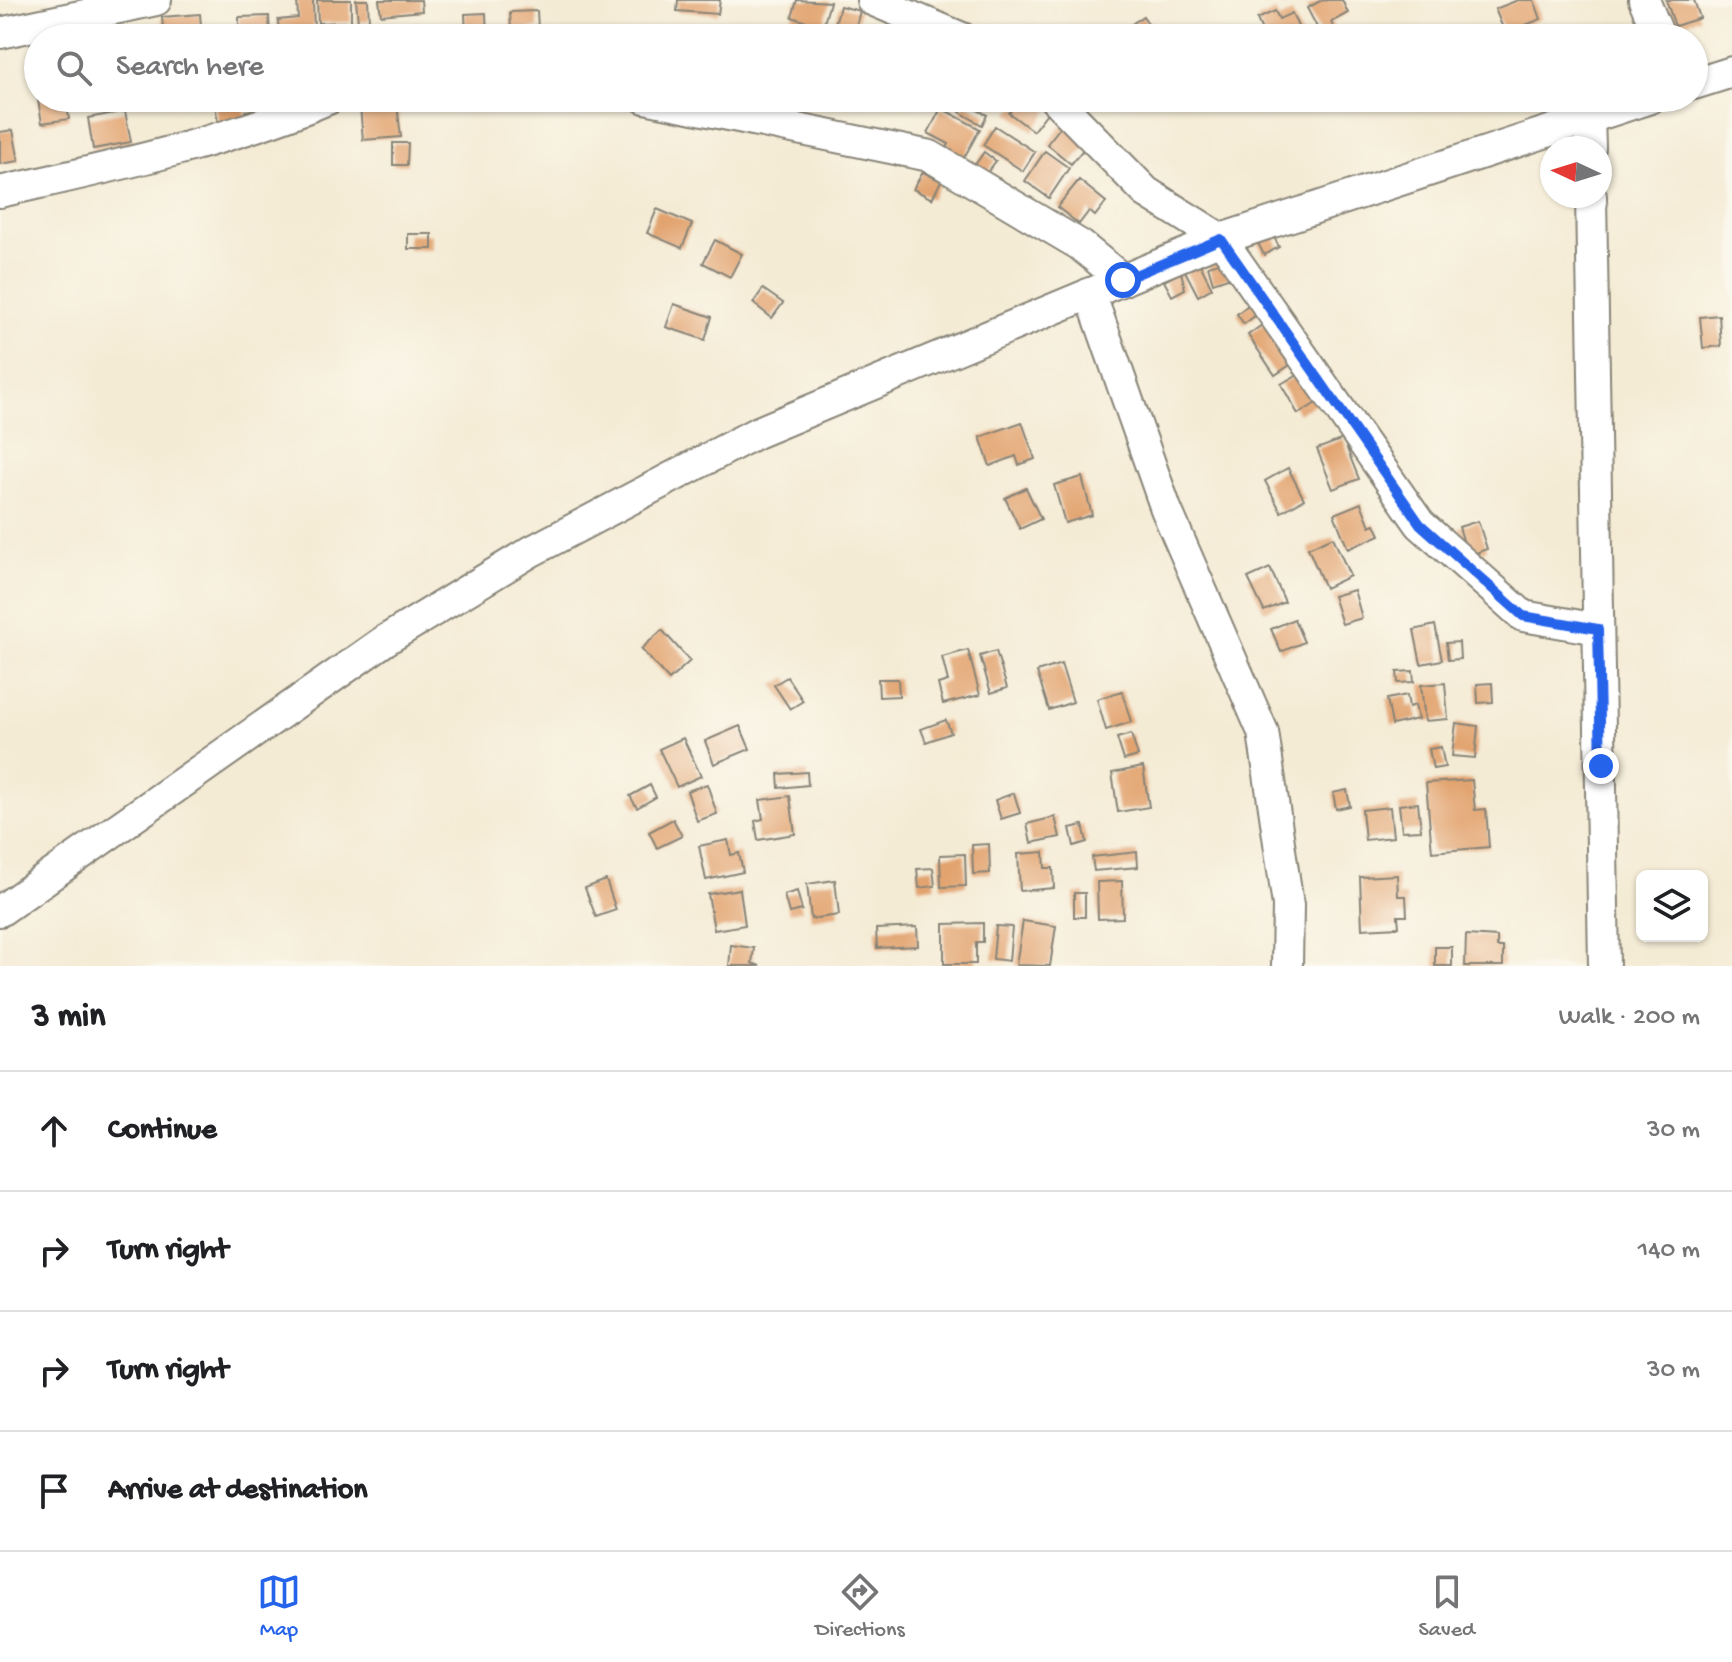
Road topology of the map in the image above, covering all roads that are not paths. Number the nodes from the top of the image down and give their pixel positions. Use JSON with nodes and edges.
{"nodes":[{"id":1,"x":156,"y":0,"type":"edge"},
{"id":2,"x":872,"y":0,"type":"edge"},
{"id":3,"x":1644,"y":0,"type":"edge"},
{"id":4,"x":43,"y":24,"type":"edge"},
{"id":5,"x":929,"y":24,"type":"edge"},
{"id":6,"x":1654,"y":24,"type":"edge"},
{"id":7,"x":24,"y":28,"type":"edge"},
{"id":8,"x":0,"y":33,"type":"edge"},
{"id":9,"x":1732,"y":72,"type":"edge"},
{"id":10,"x":1708,"y":80,"type":"edge"},
{"id":11,"x":298,"y":112,"type":"edge"},
{"id":12,"x":714,"y":112,"type":"edge"},
{"id":13,"x":1068,"y":112,"type":"edge"},
{"id":14,"x":1605,"y":112,"type":"edge"},
{"id":15,"x":1589,"y":117,"type":"junction"},
{"id":16,"x":1590,"y":136,"type":"edge"},
{"id":17,"x":0,"y":192,"type":"edge"},
{"id":18,"x":1591,"y":208,"type":"edge"},
{"id":19,"x":1221,"y":239,"type":"junction"},
{"id":20,"x":1123,"y":280,"type":"junction"},
{"id":21,"x":1090,"y":293,"type":"junction"},
{"id":22,"x":1598,"y":629,"type":"junction"},
{"id":23,"x":0,"y":911,"type":"edge"},
{"id":24,"x":1287,"y":966,"type":"edge"},
{"id":25,"x":1604,"y":966,"type":"edge"}],
"edges":[{"from":1,"to":4,"type":"street"},
{"from":2,"to":5,"type":"street"},
{"from":3,"to":6,"type":"street"},
{"from":7,"to":8,"type":"street"},
{"from":9,"to":10,"type":"street"},
{"from":11,"to":17,"type":"street"},
{"from":12,"to":20,"type":"street"},
{"from":13,"to":19,"type":"street"},
{"from":14,"to":15,"type":"street"},
{"from":15,"to":16,"type":"street"},
{"from":15,"to":19,"type":"street"},
{"from":18,"to":22,"type":"street"},
{"from":19,"to":20,"type":"street"},
{"from":19,"to":22,"type":"street"},
{"from":20,"to":21,"type":"street"},
{"from":21,"to":23,"type":"street"},
{"from":21,"to":24,"type":"street"},
{"from":22,"to":25,"type":"street"}]}
